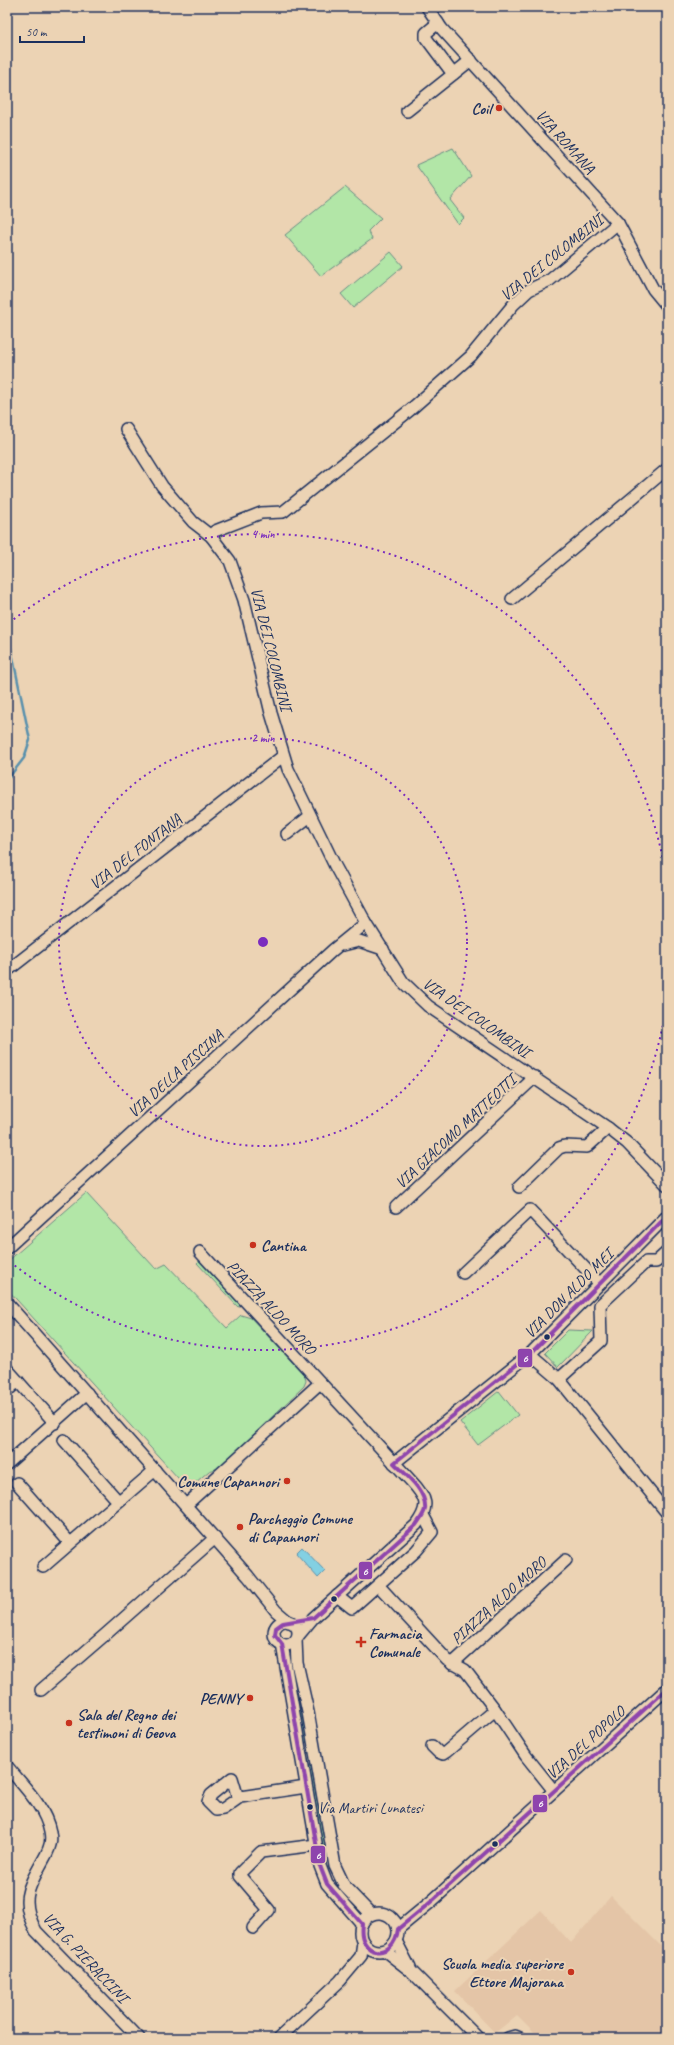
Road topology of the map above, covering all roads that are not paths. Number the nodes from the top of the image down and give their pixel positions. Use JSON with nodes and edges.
{"nodes":[{"id":1,"x":427,"y":7,"type":"edge"},
{"id":2,"x":438,"y":23,"type":"junction"},
{"id":3,"x":471,"y":60,"type":"junction"},
{"id":4,"x":453,"y":74,"type":"junction"},
{"id":5,"x":407,"y":111,"type":"dead end"},
{"id":6,"x":618,"y":224,"type":"junction"},
{"id":7,"x":667,"y":306,"type":"edge"},
{"id":8,"x":126,"y":429,"type":"dead end"},
{"id":9,"x":667,"y":469,"type":"edge"},
{"id":10,"x":211,"y":536,"type":"junction"},
{"id":11,"x":512,"y":599,"type":"dead end"},
{"id":12,"x":283,"y":756,"type":"junction"},
{"id":13,"x":310,"y":816,"type":"junction"},
{"id":14,"x":287,"y":834,"type":"dead end"},
{"id":15,"x":366,"y":923,"type":"junction"},
{"id":16,"x":383,"y":949,"type":"junction"},
{"id":17,"x":333,"y":950,"type":"junction"},
{"id":18,"x":7,"y":971,"type":"edge"},
{"id":19,"x":535,"y":1077,"type":"junction"},
{"id":20,"x":608,"y":1128,"type":"junction"},
{"id":21,"x":667,"y":1185,"type":"edge"},
{"id":22,"x":519,"y":1187,"type":"dead end"},
{"id":23,"x":396,"y":1207,"type":"dead end"},
{"id":24,"x":667,"y":1216,"type":"edge"},
{"id":25,"x":7,"y":1248,"type":"edge"},
{"id":26,"x":200,"y":1252,"type":"dead end"},
{"id":27,"x":667,"y":1252,"type":"edge"},
{"id":28,"x":462,"y":1273,"type":"dead end"},
{"id":29,"x":600,"y":1284,"type":"junction"},
{"id":30,"x":7,"y":1303,"type":"edge"},
{"id":31,"x":530,"y":1354,"type":"junction"},
{"id":32,"x":7,"y":1369,"type":"edge"},
{"id":33,"x":559,"y":1379,"type":"junction"},
{"id":34,"x":18,"y":1381,"type":"junction"},
{"id":35,"x":320,"y":1383,"type":"junction"},
{"id":36,"x":7,"y":1391,"type":"edge"},
{"id":37,"x":87,"y":1393,"type":"junction"},
{"id":38,"x":55,"y":1423,"type":"junction"},
{"id":39,"x":64,"y":1440,"type":"dead end"},
{"id":40,"x":394,"y":1463,"type":"junction"},
{"id":41,"x":7,"y":1464,"type":"edge"},
{"id":42,"x":155,"y":1470,"type":"junction"},
{"id":43,"x":17,"y":1483,"type":"dead end"},
{"id":44,"x":118,"y":1501,"type":"junction"},
{"id":45,"x":186,"y":1505,"type":"junction"},
{"id":46,"x":667,"y":1513,"type":"edge"},
{"id":47,"x":423,"y":1515,"type":"junction"},
{"id":48,"x":215,"y":1538,"type":"junction"},
{"id":49,"x":70,"y":1543,"type":"junction"},
{"id":50,"x":566,"y":1560,"type":"dead end"},
{"id":51,"x":43,"y":1567,"type":"dead end"},
{"id":52,"x":378,"y":1586,"type":"junction"},
{"id":53,"x":337,"y":1596,"type":"junction"},
{"id":54,"x":270,"y":1603,"type":"junction"},
{"id":55,"x":313,"y":1618,"type":"junction"},
{"id":56,"x":290,"y":1622,"type":"junction"},
{"id":57,"x":276,"y":1628,"type":"junction"},
{"id":58,"x":297,"y":1638,"type":"junction"},
{"id":59,"x":282,"y":1644,"type":"junction"},
{"id":60,"x":452,"y":1664,"type":"junction"},
{"id":61,"x":667,"y":1689,"type":"edge"},
{"id":62,"x":41,"y":1690,"type":"dead end"},
{"id":63,"x":495,"y":1710,"type":"junction"},
{"id":64,"x":432,"y":1746,"type":"dead end"},
{"id":65,"x":7,"y":1766,"type":"edge"},
{"id":66,"x":306,"y":1787,"type":"junction"},
{"id":67,"x":554,"y":1791,"type":"junction"},
{"id":68,"x":238,"y":1798,"type":"dead end"},
{"id":69,"x":316,"y":1845,"type":"junction"},
{"id":70,"x":335,"y":1866,"type":"junction"},
{"id":71,"x":321,"y":1869,"type":"junction"},
{"id":72,"x":371,"y":1914,"type":"junction"},
{"id":73,"x":417,"y":1914,"type":"junction"},
{"id":74,"x":390,"y":1916,"type":"junction"},
{"id":75,"x":362,"y":1924,"type":"junction"},
{"id":76,"x":253,"y":1928,"type":"dead end"},
{"id":77,"x":398,"y":1929,"type":"junction"},
{"id":78,"x":396,"y":1941,"type":"junction"},
{"id":79,"x":363,"y":1942,"type":"junction"},
{"id":80,"x":372,"y":1950,"type":"junction"},
{"id":81,"x":385,"y":1951,"type":"junction"},
{"id":82,"x":412,"y":1972,"type":"junction"},
{"id":83,"x":340,"y":1982,"type":"junction"},
{"id":84,"x":139,"y":2038,"type":"edge"},
{"id":85,"x":278,"y":2038,"type":"edge"},
{"id":86,"x":478,"y":2038,"type":"edge"},
{"id":87,"x":508,"y":2038,"type":"edge"},
{"id":88,"x":520,"y":2038,"type":"edge"}],
"edges":[{"from":1,"to":2,"type":"street","name":"VIA ROMANA"},
{"from":2,"to":3,"type":"street","name":"VIA ROMANA"},
{"from":2,"to":4,"type":"street"},
{"from":3,"to":4,"type":"street"},
{"from":3,"to":6,"type":"street","name":"VIA ROMANA"},
{"from":4,"to":5,"type":"street"},
{"from":6,"to":7,"type":"street","name":"VIA ROMANA"},
{"from":6,"to":10,"type":"street","name":"VIA DEI COLOMBINI"},
{"from":8,"to":10,"type":"street"},
{"from":9,"to":11,"type":"street"},
{"from":10,"to":12,"type":"street","name":"VIA DEI COLOMBINI"},
{"from":12,"to":13,"type":"street","name":"VIA DEI COLOMBINI"},
{"from":12,"to":18,"type":"street","name":"VIA DEL FONTANA"},
{"from":13,"to":14,"type":"street"},
{"from":13,"to":15,"type":"street","name":"VIA DEI COLOMBINI"},
{"from":15,"to":16,"type":"street","name":"VIA DEI COLOMBINI"},
{"from":15,"to":17,"type":"street","name":"VIA DELLA PISCINA"},
{"from":16,"to":17,"type":"street"},
{"from":16,"to":19,"type":"street","name":"VIA DEI COLOMBINI"},
{"from":17,"to":25,"type":"street","name":"VIA DELLA PISCINA"},
{"from":19,"to":20,"type":"street","name":"VIA DEI COLOMBINI"},
{"from":19,"to":23,"type":"street","name":"VIA GIACOMO MATTEOTTI"},
{"from":20,"to":21,"type":"street","name":"VIA DEI COLOMBINI"},
{"from":20,"to":22,"type":"street"},
{"from":24,"to":29,"type":"street","name":"VIA DON ALDO MEI"},
{"from":26,"to":35,"type":"street","name":"PIAZZA ALDO MORO"},
{"from":27,"to":33,"type":"street"},
{"from":28,"to":29,"type":"street"},
{"from":29,"to":31,"type":"street","name":"VIA DON ALDO MEI"},
{"from":30,"to":37,"type":"street"},
{"from":31,"to":33,"type":"street"},
{"from":31,"to":40,"type":"street","name":"VIA DON ALDO MEI"},
{"from":32,"to":34,"type":"street"},
{"from":33,"to":46,"type":"street"},
{"from":34,"to":36,"type":"street"},
{"from":34,"to":38,"type":"street"},
{"from":35,"to":40,"type":"street","name":"PIAZZA ALDO MORO"},
{"from":35,"to":45,"type":"street"},
{"from":37,"to":38,"type":"street"},
{"from":37,"to":42,"type":"street"},
{"from":38,"to":41,"type":"street"},
{"from":39,"to":44,"type":"street"},
{"from":40,"to":47,"type":"street","name":"PIAZZA ALDO MORO"},
{"from":42,"to":44,"type":"street"},
{"from":42,"to":45,"type":"street"},
{"from":43,"to":49,"type":"street"},
{"from":44,"to":49,"type":"street"},
{"from":45,"to":48,"type":"street"},
{"from":47,"to":52,"type":"street","name":"PIAZZA ALDO MORO"},
{"from":47,"to":53,"type":"street"},
{"from":48,"to":54,"type":"street"},
{"from":48,"to":62,"type":"street"},
{"from":49,"to":51,"type":"street"},
{"from":50,"to":60,"type":"street","name":"PIAZZA ALDO MORO"},
{"from":52,"to":53,"type":"street","name":"PIAZZA ALDO MORO"},
{"from":52,"to":60,"type":"street"},
{"from":53,"to":55,"type":"street"},
{"from":54,"to":56,"type":"street"},
{"from":54,"to":57,"type":"street"},
{"from":55,"to":56,"type":"street"},
{"from":55,"to":58,"type":"street"},
{"from":56,"to":57,"type":"street"},
{"from":56,"to":58,"type":"street"},
{"from":57,"to":59,"type":"street"},
{"from":58,"to":59,"type":"street"},
{"from":58,"to":70,"type":"street"},
{"from":59,"to":66,"type":"street"},
{"from":60,"to":63,"type":"street"},
{"from":61,"to":67,"type":"street","name":"VIA DEL POPOLO"},
{"from":63,"to":64,"type":"street"},
{"from":63,"to":67,"type":"street"},
{"from":65,"to":84,"type":"street","name":"VIA G. PIERACCINI"},
{"from":66,"to":68,"type":"street"},
{"from":66,"to":69,"type":"street"},
{"from":67,"to":73,"type":"street","name":"VIA DEL POPOLO"},
{"from":69,"to":71,"type":"street"},
{"from":69,"to":76,"type":"street"},
{"from":70,"to":71,"type":"street"},
{"from":70,"to":72,"type":"street"},
{"from":71,"to":75,"type":"street"},
{"from":72,"to":74,"type":"street"},
{"from":72,"to":75,"type":"street"},
{"from":73,"to":74,"type":"street"},
{"from":73,"to":77,"type":"street","name":"VIA DEL POPOLO"},
{"from":74,"to":77,"type":"street"},
{"from":75,"to":79,"type":"street"},
{"from":77,"to":78,"type":"street"},
{"from":78,"to":81,"type":"street"},
{"from":78,"to":82,"type":"street"},
{"from":79,"to":80,"type":"street"},
{"from":79,"to":83,"type":"street"},
{"from":80,"to":81,"type":"street"},
{"from":80,"to":83,"type":"street"},
{"from":81,"to":82,"type":"street"},
{"from":82,"to":86,"type":"street"},
{"from":83,"to":85,"type":"street"},
{"from":87,"to":88,"type":"street"}]}
